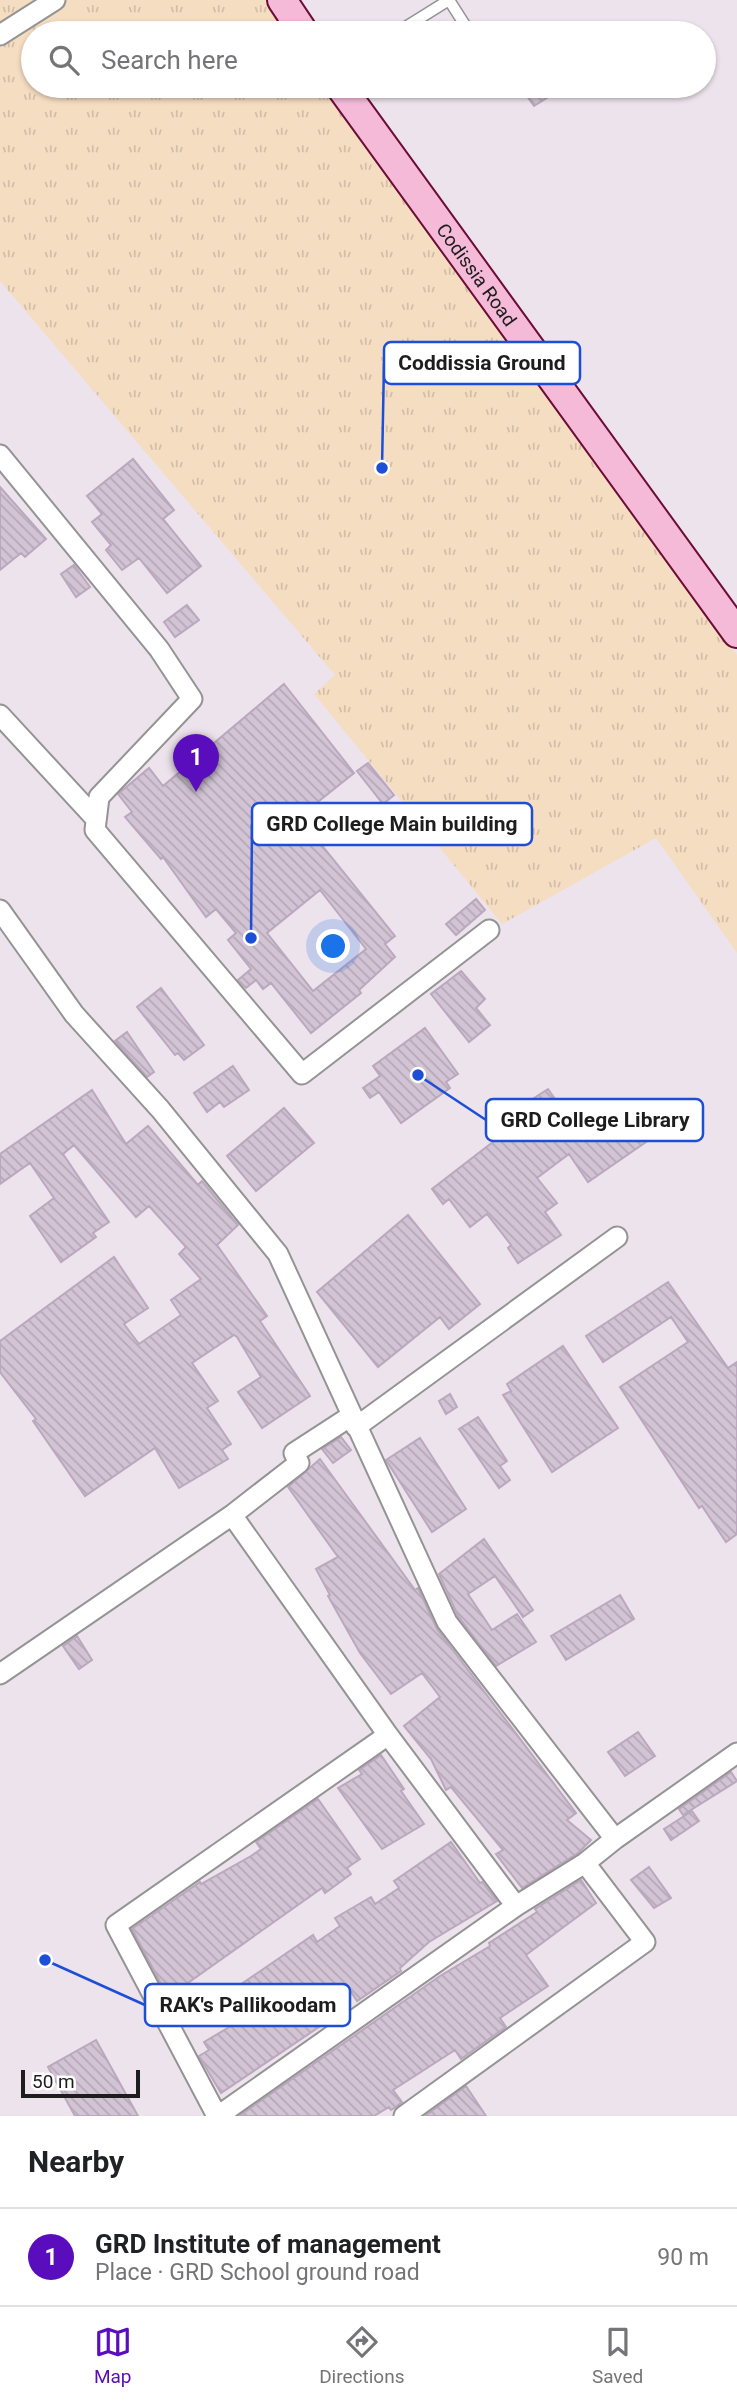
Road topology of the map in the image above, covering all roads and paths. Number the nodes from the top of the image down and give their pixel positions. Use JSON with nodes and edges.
{"nodes":[{"id":1,"x":55,"y":0,"type":"edge"},
{"id":2,"x":282,"y":0,"type":"edge"},
{"id":3,"x":449,"y":0,"type":"edge"},
{"id":4,"x":22,"y":21,"type":"edge"},
{"id":5,"x":296,"y":21,"type":"edge"},
{"id":6,"x":415,"y":21,"type":"edge"},
{"id":7,"x":462,"y":21,"type":"edge"},
{"id":8,"x":21,"y":22,"type":"edge"},
{"id":9,"x":0,"y":35,"type":"edge"},
{"id":10,"x":349,"y":98,"type":"edge"},
{"id":11,"x":0,"y":455,"type":"edge"},
{"id":12,"x":737,"y":633,"type":"edge"},
{"id":13,"x":0,"y":715,"type":"edge"},
{"id":14,"x":96,"y":819,"type":"junction"},
{"id":15,"x":0,"y":910,"type":"edge"},
{"id":16,"x":489,"y":930,"type":"dead end"},
{"id":17,"x":617,"y":1237,"type":"dead end"},
{"id":18,"x":353,"y":1422,"type":"junction"},
{"id":19,"x":232,"y":1515,"type":"junction"},
{"id":20,"x":0,"y":1674,"type":"edge"},
{"id":21,"x":387,"y":1735,"type":"junction"},
{"id":22,"x":737,"y":1753,"type":"edge"},
{"id":23,"x":615,"y":1839,"type":"junction"},
{"id":24,"x":585,"y":1863,"type":"junction"},
{"id":25,"x":516,"y":1906,"type":"junction"},
{"id":26,"x":217,"y":2116,"type":"edge"},
{"id":27,"x":404,"y":2116,"type":"edge"}],
"edges":[{"from":1,"to":4,"type":"street"},
{"from":2,"to":5,"type":"street"},
{"from":3,"to":6,"type":"lane"},
{"from":3,"to":7,"type":"lane"},
{"from":8,"to":9,"type":"street"},
{"from":10,"to":12,"type":"street","name":"Codissia Road"},
{"from":11,"to":14,"type":"street"},
{"from":13,"to":14,"type":"street"},
{"from":14,"to":16,"type":"street"},
{"from":15,"to":18,"type":"street"},
{"from":17,"to":18,"type":"street"},
{"from":18,"to":19,"type":"street"},
{"from":18,"to":23,"type":"street"},
{"from":19,"to":20,"type":"street"},
{"from":19,"to":21,"type":"street"},
{"from":21,"to":25,"type":"street"},
{"from":21,"to":26,"type":"street"},
{"from":22,"to":23,"type":"street"},
{"from":23,"to":24,"type":"street"},
{"from":24,"to":25,"type":"street"},
{"from":24,"to":27,"type":"street"},
{"from":25,"to":26,"type":"street"}]}
